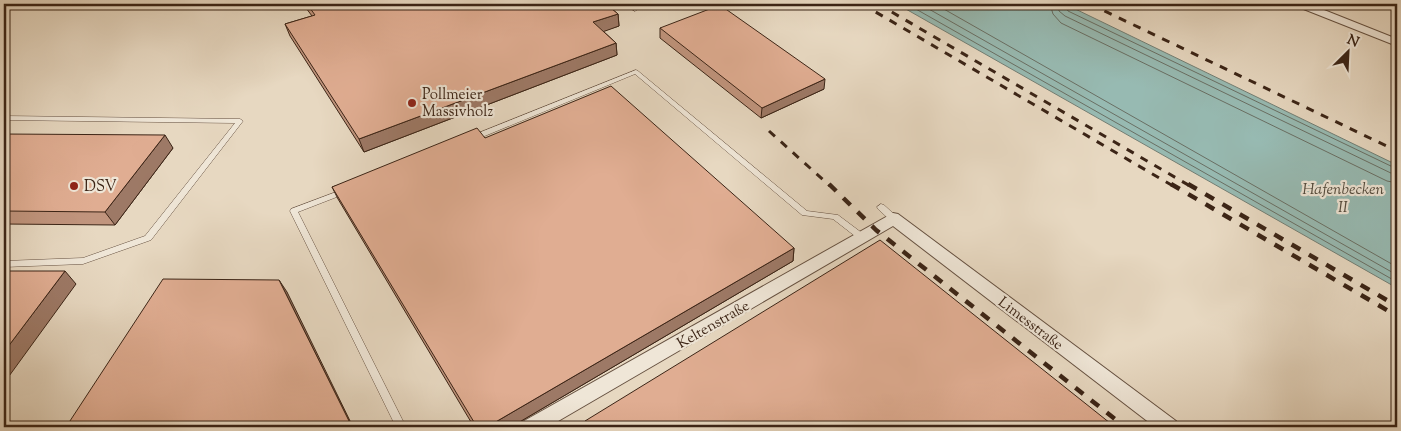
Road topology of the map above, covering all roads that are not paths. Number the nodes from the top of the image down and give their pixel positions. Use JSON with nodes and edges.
{"nodes":[{"id":1,"x":627,"y":4,"type":"edge"},
{"id":2,"x":1300,"y":4,"type":"edge"},
{"id":3,"x":634,"y":9,"type":"dead end"},
{"id":4,"x":1397,"y":43,"type":"edge"},
{"id":5,"x":4,"y":118,"type":"edge"},
{"id":6,"x":460,"y":143,"type":"edge"},
{"id":7,"x":350,"y":188,"type":"edge"},
{"id":8,"x":887,"y":213,"type":"joint"},
{"id":9,"x":863,"y":238,"type":"junction"},
{"id":10,"x":4,"y":264,"type":"edge"},
{"id":11,"x":402,"y":427,"type":"edge"},
{"id":12,"x":531,"y":427,"type":"edge"},
{"id":13,"x":1169,"y":427,"type":"edge"}],
"edges":[{"from":1,"to":3,"type":"lane"},
{"from":2,"to":4,"type":"street"},
{"from":5,"to":10,"type":"lane"},
{"from":6,"to":9,"type":"lane"},
{"from":7,"to":11,"type":"lane"},
{"from":8,"to":9,"type":"street","name":"Keltenstraße"},
{"from":8,"to":13,"type":"street","name":"Limesstraße"},
{"from":9,"to":12,"type":"street","name":"Keltenstraße"}]}
